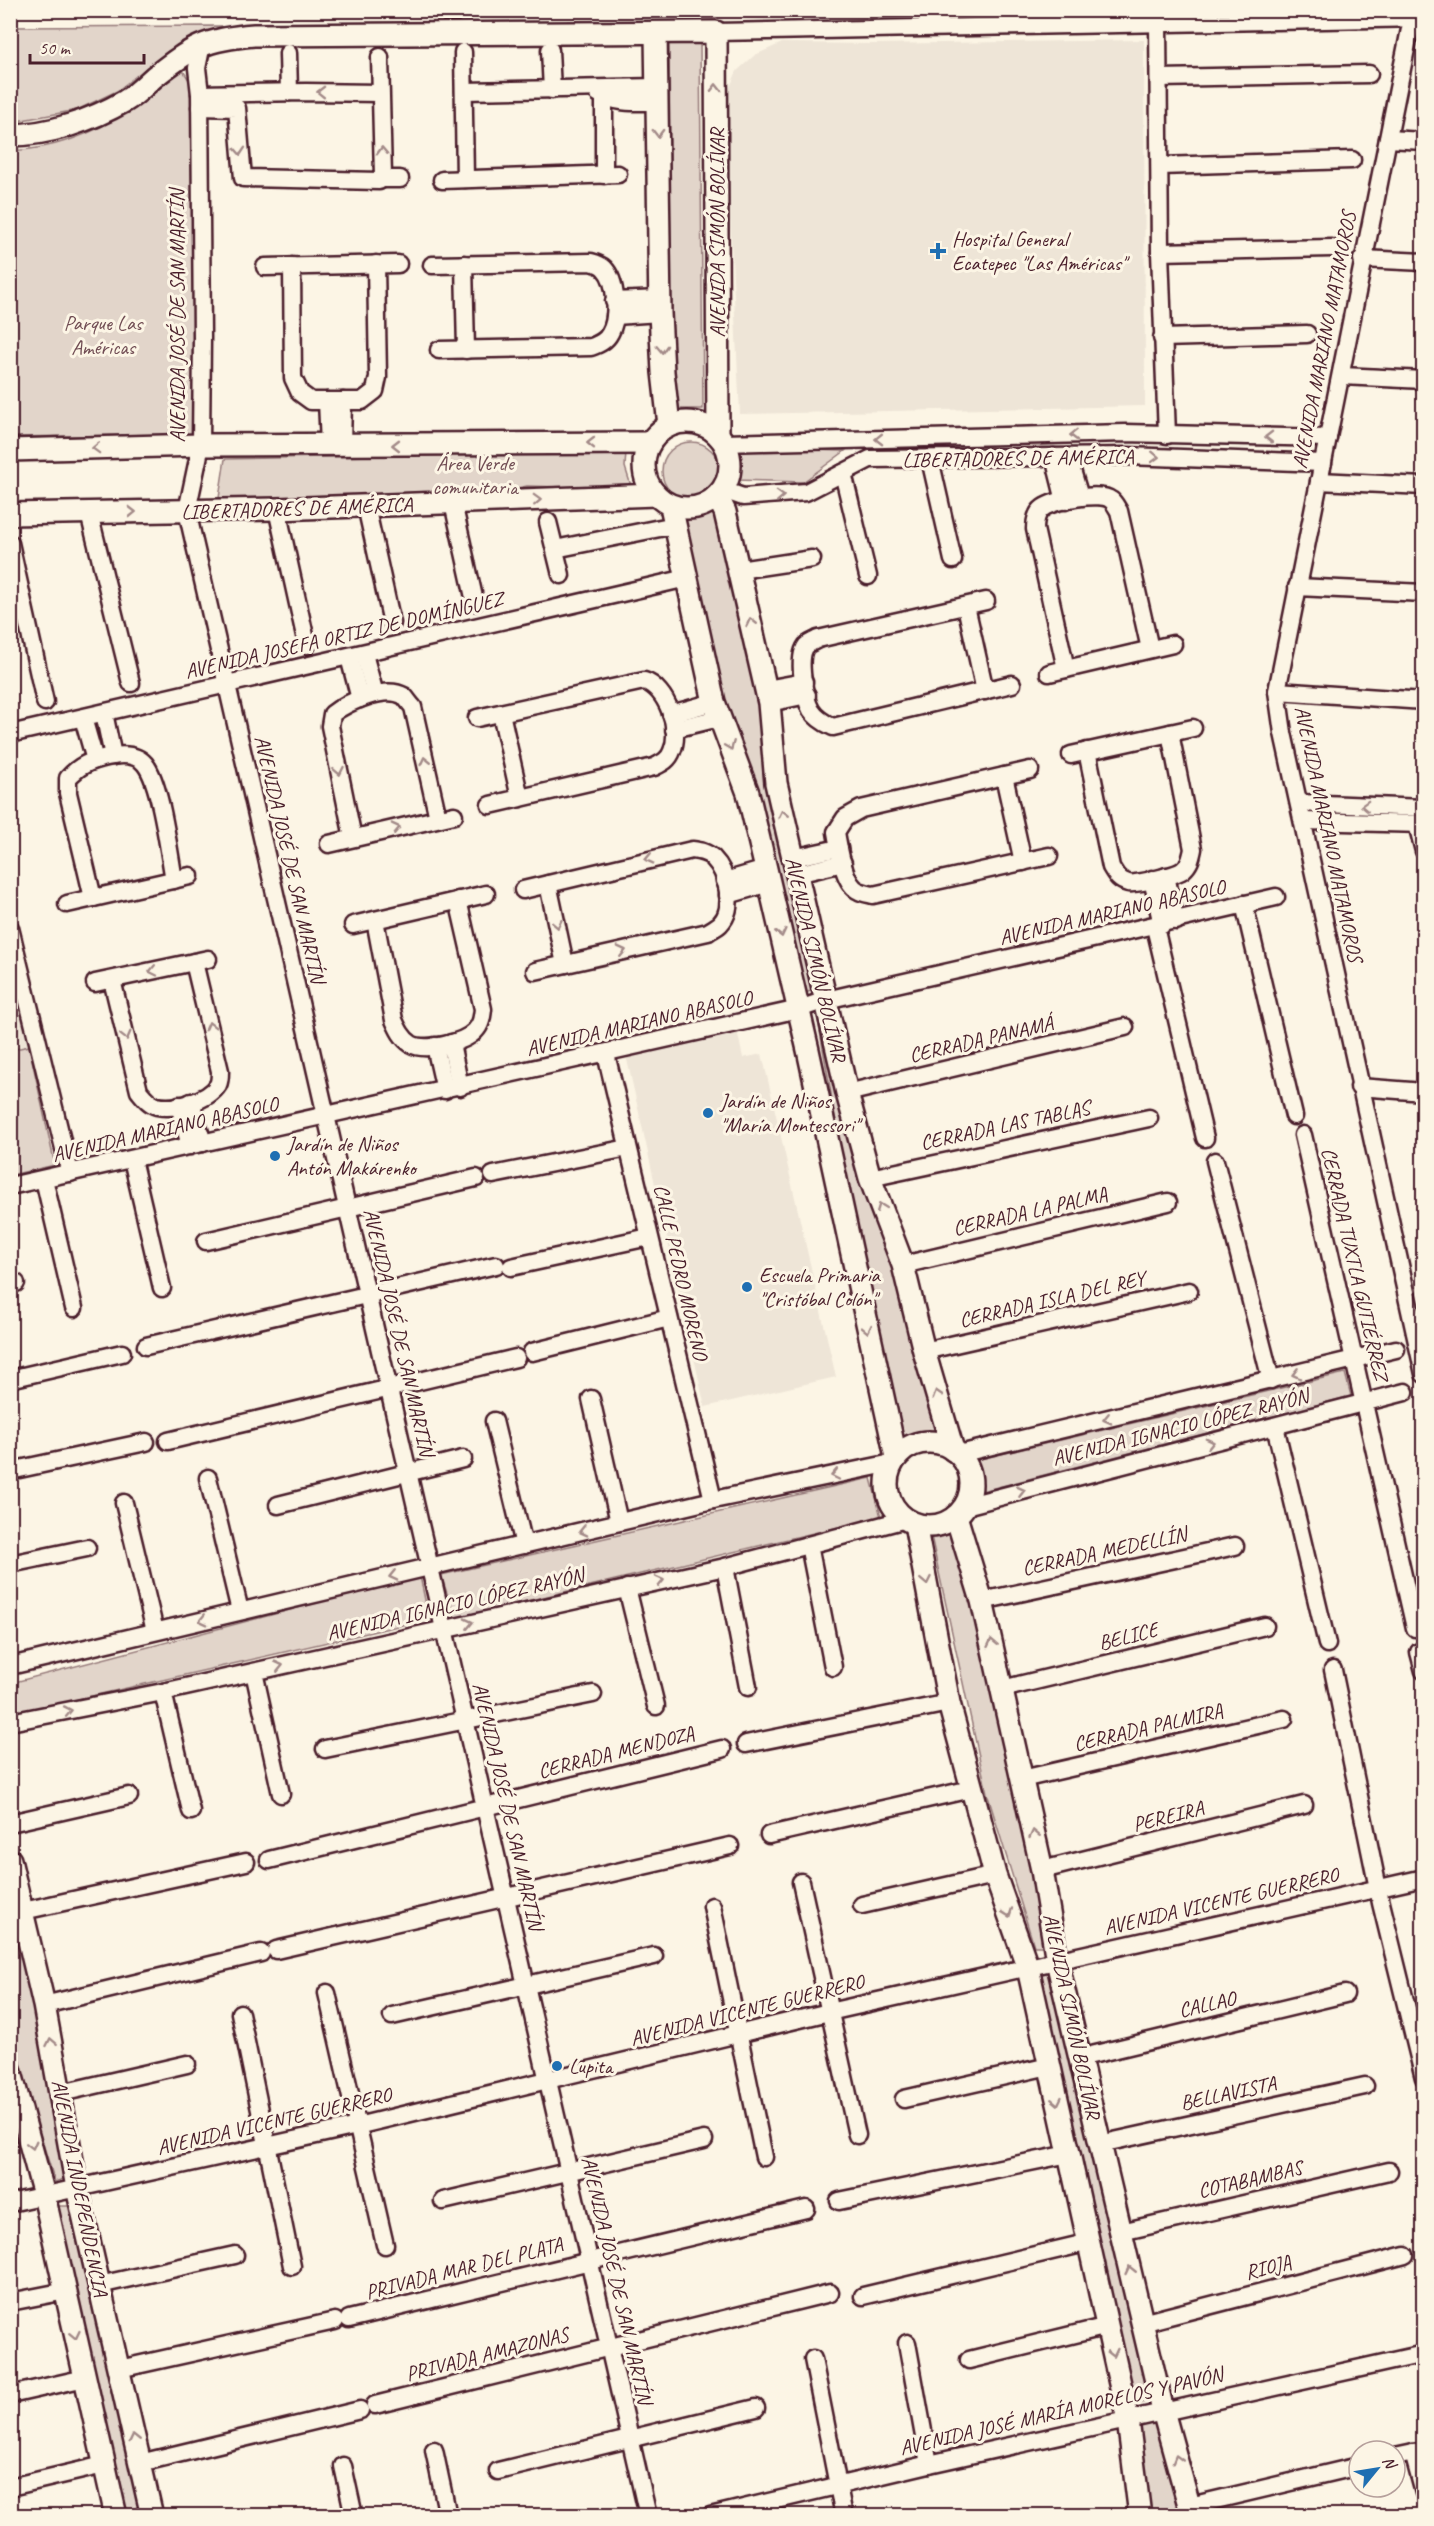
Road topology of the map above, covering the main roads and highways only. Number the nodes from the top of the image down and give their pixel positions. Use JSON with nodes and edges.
{"nodes":[{"id":1,"x":656,"y":33,"type":"junction"},
{"id":2,"x":10,"y":135,"type":"edge"},
{"id":3,"x":669,"y":425,"type":"junction"},
{"id":4,"x":721,"y":439,"type":"junction"},
{"id":5,"x":650,"y":443,"type":"junction"},
{"id":6,"x":10,"y":450,"type":"edge"},
{"id":7,"x":720,"y":493,"type":"junction"},
{"id":8,"x":667,"y":508,"type":"junction"},
{"id":9,"x":10,"y":514,"type":"edge"},
{"id":10,"x":956,"y":1452,"type":"junction"},
{"id":11,"x":894,"y":1460,"type":"junction"},
{"id":12,"x":960,"y":1511,"type":"junction"},
{"id":13,"x":911,"y":1522,"type":"junction"},
{"id":14,"x":10,"y":1860,"type":"edge"},
{"id":15,"x":10,"y":2068,"type":"edge"},
{"id":16,"x":15,"y":2100,"type":"edge"},
{"id":17,"x":1191,"y":2511,"type":"edge"},
{"id":18,"x":116,"y":2516,"type":"edge"},
{"id":19,"x":152,"y":2516,"type":"edge"},
{"id":20,"x":1140,"y":2516,"type":"edge"}],
"edges":[{"from":1,"to":2,"type":"main road"},
{"from":1,"to":3,"type":"main road","one_way":true},
{"from":4,"to":1,"type":"main road","name":"AVENIDA SIMÓN BOLÍVAR","one_way":true},
{"from":3,"to":4,"type":"main road"},
{"from":3,"to":5,"type":"main road"},
{"from":4,"to":7,"type":"main road"},
{"from":5,"to":6,"type":"main road","one_way":true},
{"from":5,"to":8,"type":"main road"},
{"from":7,"to":8,"type":"main road"},
{"from":10,"to":7,"type":"main road","name":"AVENIDA SIMÓN BOLÍVAR","one_way":true},
{"from":9,"to":8,"type":"main road","name":"LIBERTADORES DE AMÉRICA","one_way":true},
{"from":8,"to":11,"type":"main road","name":"AVENIDA SIMÓN BOLÍVAR","one_way":true},
{"from":10,"to":11,"type":"main road"},
{"from":10,"to":12,"type":"main road"},
{"from":11,"to":13,"type":"main road"},
{"from":12,"to":13,"type":"main road"},
{"from":17,"to":12,"type":"main road","name":"AVENIDA SIMÓN BOLÍVAR","one_way":true},
{"from":13,"to":20,"type":"main road","name":"AVENIDA SIMÓN BOLÍVAR","one_way":true},
{"from":19,"to":14,"type":"main road","name":"AVENIDA INDEPENDENCIA","one_way":true},
{"from":15,"to":16,"type":"main road","name":"AVENIDA INDEPENDENCIA"},
{"from":16,"to":18,"type":"main road","name":"AVENIDA INDEPENDENCIA","one_way":true}]}
